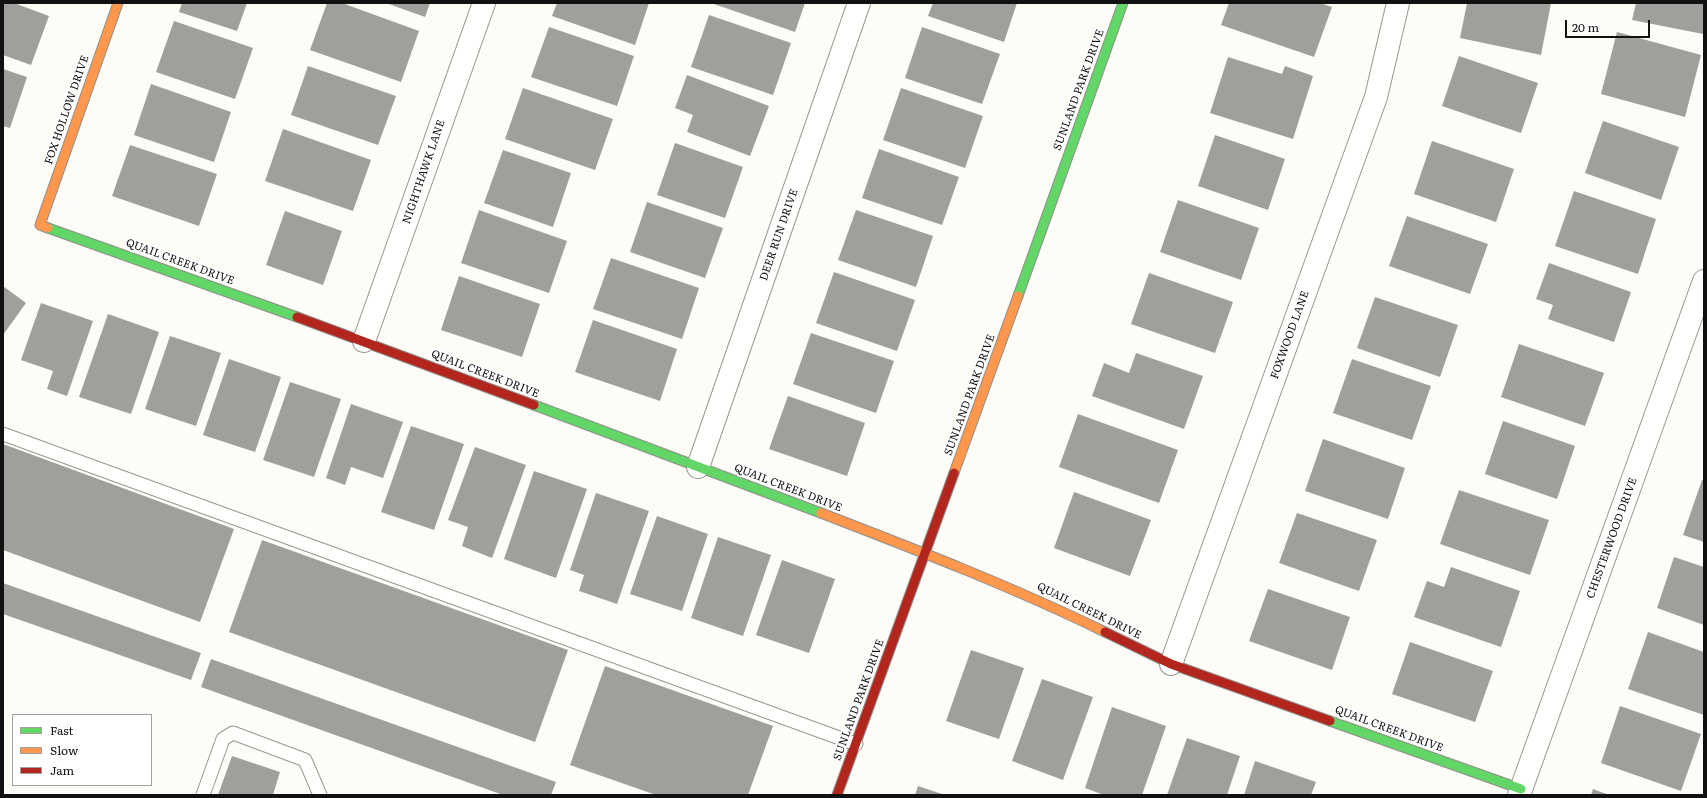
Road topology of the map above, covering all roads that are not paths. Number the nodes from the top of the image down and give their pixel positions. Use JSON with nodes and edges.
{"nodes":[{"id":1,"x":118,"y":3,"type":"edge"},
{"id":2,"x":484,"y":3,"type":"edge"},
{"id":3,"x":859,"y":3,"type":"edge"},
{"id":4,"x":1123,"y":3,"type":"edge"},
{"id":5,"x":1398,"y":3,"type":"edge"},
{"id":6,"x":40,"y":225,"type":"joint"},
{"id":7,"x":1704,"y":281,"type":"edge"},
{"id":8,"x":364,"y":341,"type":"junction"},
{"id":9,"x":3,"y":434,"type":"edge"},
{"id":10,"x":698,"y":467,"type":"junction"},
{"id":11,"x":926,"y":553,"type":"junction"},
{"id":12,"x":1171,"y":664,"type":"junction"},
{"id":13,"x":856,"y":744,"type":"junction"},
{"id":14,"x":1520,"y":792,"type":"edge"},
{"id":15,"x":203,"y":795,"type":"edge"},
{"id":16,"x":320,"y":795,"type":"edge"},
{"id":17,"x":837,"y":795,"type":"edge"}],
"edges":[{"from":1,"to":6,"type":"street","name":"FOX HOLLOW DRIVE"},
{"from":2,"to":8,"type":"street","name":"NIGHTHAWK LANE"},
{"from":3,"to":10,"type":"street","name":"DEER RUN DRIVE"},
{"from":4,"to":11,"type":"street","name":"SUNLAND PARK DRIVE"},
{"from":5,"to":12,"type":"street","name":"FOXWOOD LANE"},
{"from":6,"to":8,"type":"street","name":"QUAIL CREEK DRIVE"},
{"from":7,"to":14,"type":"street","name":"CHESTERWOOD DRIVE"},
{"from":8,"to":10,"type":"street","name":"QUAIL CREEK DRIVE"},
{"from":9,"to":13,"type":"lane"},
{"from":10,"to":11,"type":"street","name":"QUAIL CREEK DRIVE"},
{"from":11,"to":12,"type":"street","name":"QUAIL CREEK DRIVE"},
{"from":11,"to":13,"type":"street","name":"SUNLAND PARK DRIVE"},
{"from":12,"to":14,"type":"street","name":"QUAIL CREEK DRIVE"},
{"from":13,"to":17,"type":"street","name":"SUNLAND PARK DRIVE"},
{"from":15,"to":16,"type":"lane"}]}
